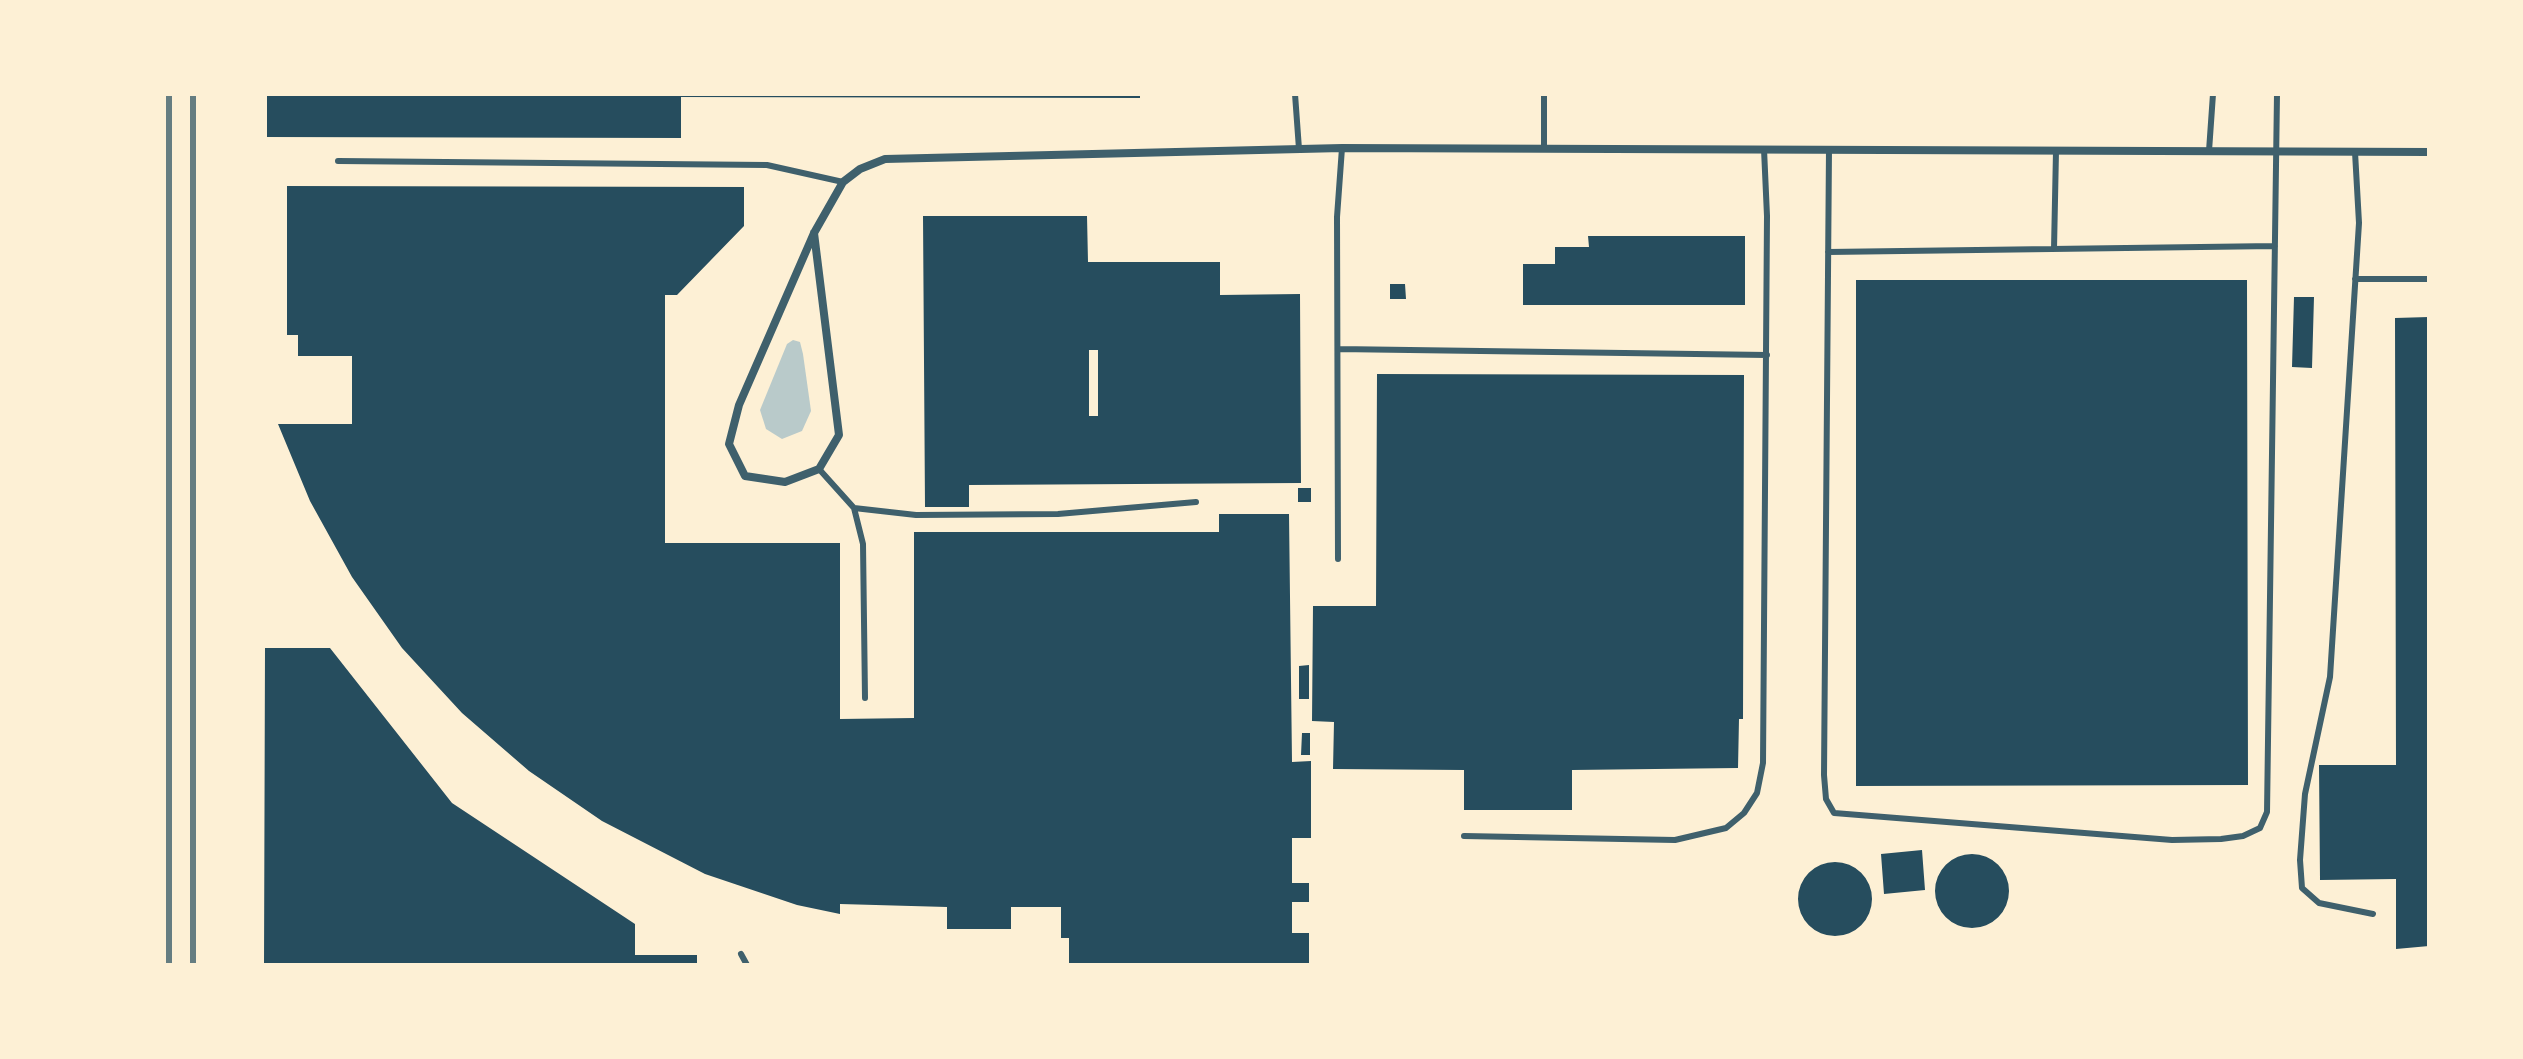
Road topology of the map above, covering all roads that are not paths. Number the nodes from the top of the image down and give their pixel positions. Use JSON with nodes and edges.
{"nodes":[{"id":1,"x":1295,"y":94,"type":"edge"},
{"id":2,"x":1544,"y":94,"type":"edge"},
{"id":3,"x":2213,"y":94,"type":"edge"},
{"id":4,"x":2277,"y":94,"type":"edge"},
{"id":5,"x":1342,"y":148,"type":"junction"},
{"id":6,"x":1299,"y":149,"type":"junction"},
{"id":7,"x":1544,"y":149,"type":"junction"},
{"id":8,"x":1764,"y":149,"type":"junction"},
{"id":9,"x":1829,"y":149,"type":"junction"},
{"id":10,"x":2056,"y":151,"type":"junction"},
{"id":11,"x":2209,"y":151,"type":"junction"},
{"id":12,"x":2277,"y":151,"type":"junction"},
{"id":13,"x":2355,"y":152,"type":"junction"},
{"id":14,"x":2429,"y":152,"type":"edge"},
{"id":15,"x":338,"y":161,"type":"dead end"},
{"id":16,"x":843,"y":182,"type":"junction"},
{"id":17,"x":814,"y":233,"type":"junction"},
{"id":18,"x":2275,"y":246,"type":"junction"},
{"id":19,"x":2054,"y":249,"type":"junction"},
{"id":20,"x":1828,"y":252,"type":"junction"},
{"id":21,"x":2355,"y":279,"type":"junction"},
{"id":22,"x":2429,"y":279,"type":"edge"},
{"id":23,"x":1338,"y":349,"type":"junction"},
{"id":24,"x":1767,"y":355,"type":"junction"},
{"id":25,"x":819,"y":469,"type":"junction"},
{"id":26,"x":1196,"y":502,"type":"dead end"},
{"id":27,"x":854,"y":508,"type":"junction"},
{"id":28,"x":1338,"y":559,"type":"dead end"},
{"id":29,"x":865,"y":698,"type":"dead end"},
{"id":30,"x":1464,"y":836,"type":"dead end"},
{"id":31,"x":2373,"y":914,"type":"dead end"},
{"id":32,"x":741,"y":954,"type":"dead end"},
{"id":33,"x":747,"y":965,"type":"edge"}],
"edges":[{"from":1,"to":6,"type":"lane"},
{"from":2,"to":7,"type":"lane"},
{"from":3,"to":11,"type":"lane"},
{"from":4,"to":12,"type":"lane"},
{"from":5,"to":6,"type":"street"},
{"from":5,"to":7,"type":"street"},
{"from":5,"to":23,"type":"lane"},
{"from":6,"to":16,"type":"street"},
{"from":7,"to":8,"type":"street"},
{"from":8,"to":9,"type":"street"},
{"from":8,"to":24,"type":"lane"},
{"from":9,"to":10,"type":"street"},
{"from":9,"to":20,"type":"lane"},
{"from":10,"to":11,"type":"street"},
{"from":10,"to":19,"type":"lane"},
{"from":11,"to":12,"type":"street"},
{"from":12,"to":13,"type":"street"},
{"from":12,"to":18,"type":"lane"},
{"from":13,"to":14,"type":"street"},
{"from":13,"to":21,"type":"lane"},
{"from":15,"to":16,"type":"lane"},
{"from":16,"to":17,"type":"street"},
{"from":17,"to":25,"type":"street"},
{"from":17,"to":25,"type":"street"},
{"from":18,"to":19,"type":"lane"},
{"from":18,"to":20,"type":"lane"},
{"from":19,"to":20,"type":"lane"},
{"from":21,"to":22,"type":"lane"},
{"from":21,"to":31,"type":"lane"},
{"from":23,"to":24,"type":"lane"},
{"from":23,"to":28,"type":"lane"},
{"from":24,"to":30,"type":"lane"},
{"from":25,"to":27,"type":"lane"},
{"from":26,"to":27,"type":"lane"},
{"from":27,"to":29,"type":"lane"},
{"from":32,"to":33,"type":"lane"}]}
